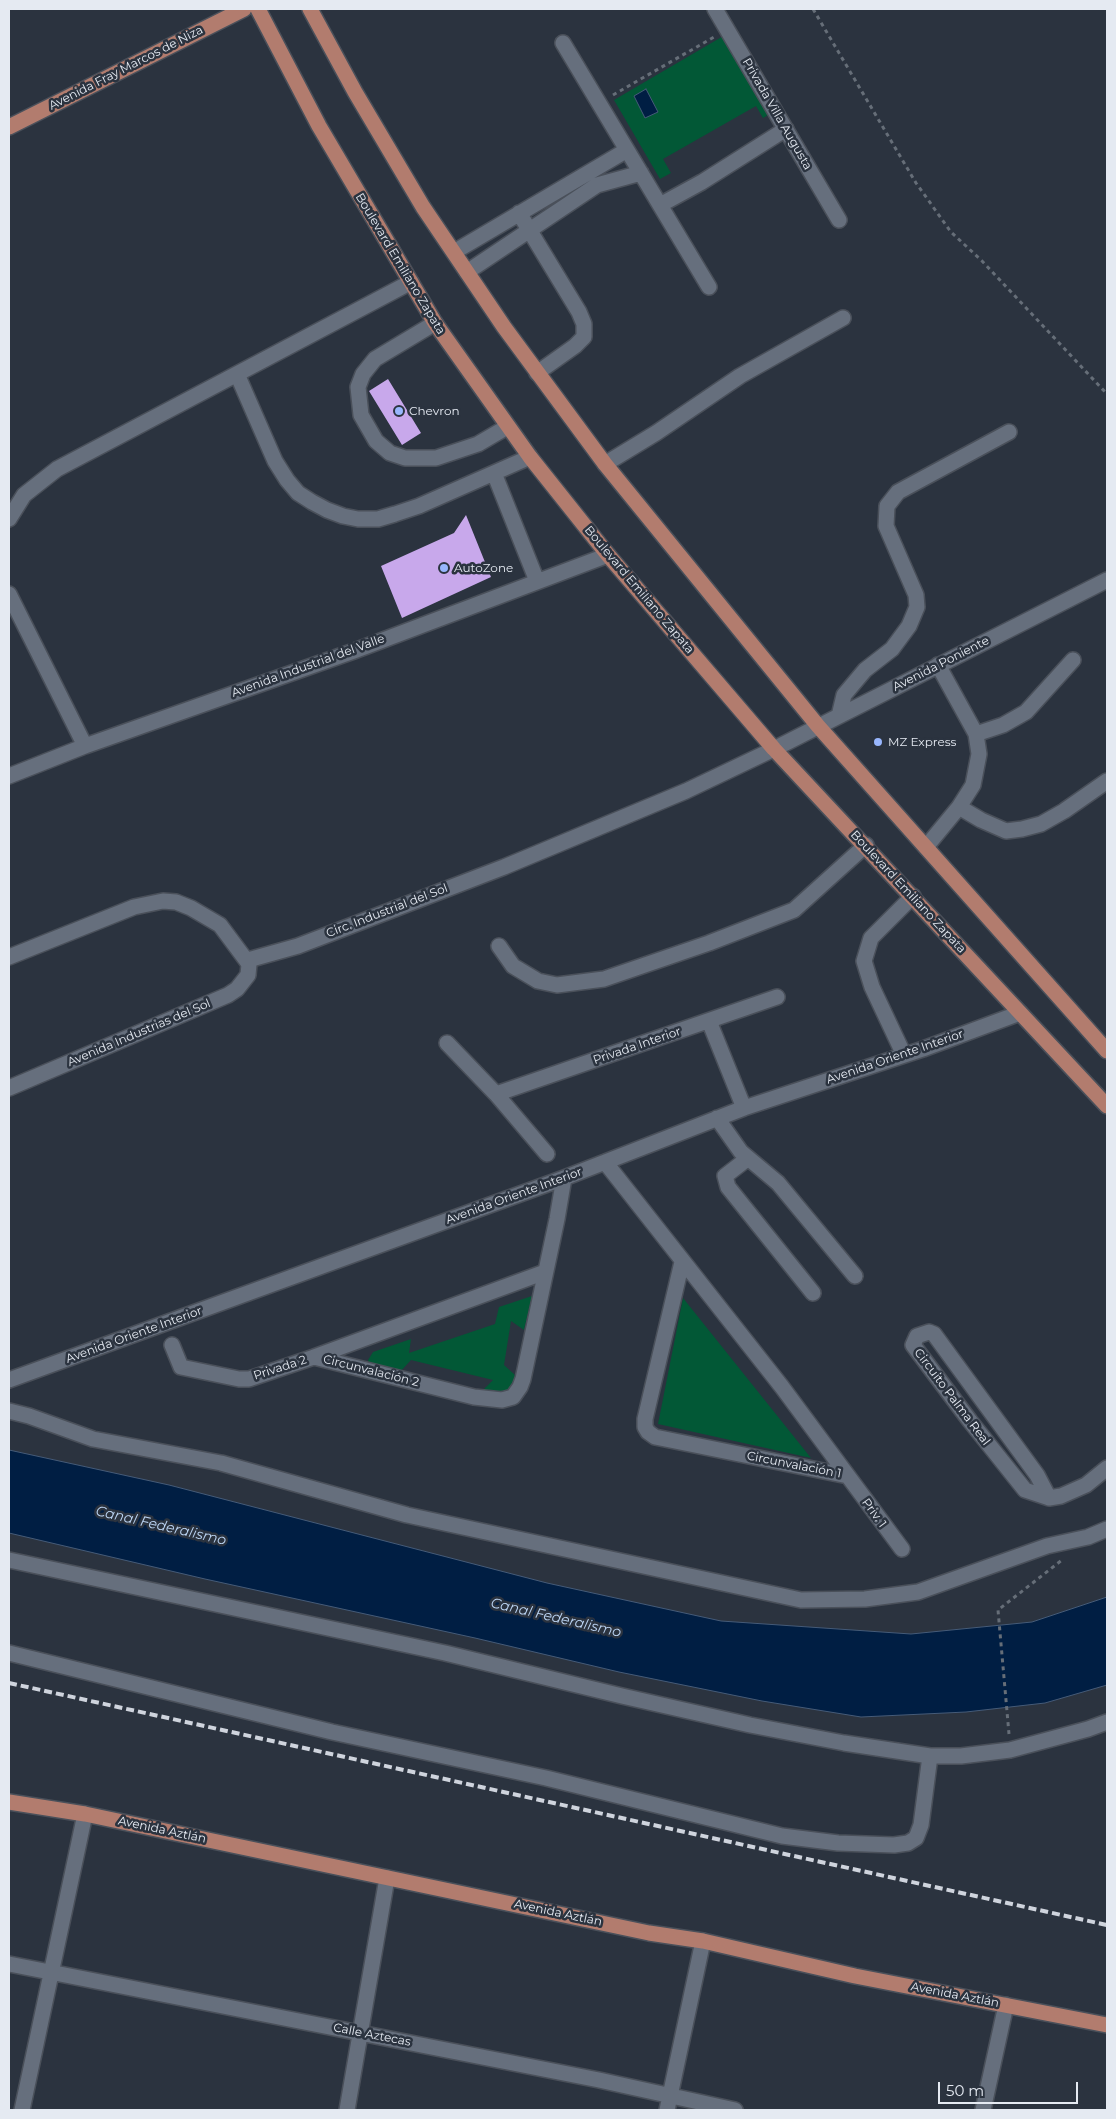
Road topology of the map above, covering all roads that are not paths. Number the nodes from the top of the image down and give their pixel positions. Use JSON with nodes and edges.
{"nodes":[{"id":1,"x":244,"y":9,"type":"edge"},
{"id":2,"x":258,"y":9,"type":"edge"},
{"id":3,"x":310,"y":9,"type":"edge"},
{"id":4,"x":715,"y":9,"type":"edge"},
{"id":5,"x":563,"y":43,"type":"dead end"},
{"id":6,"x":9,"y":127,"type":"edge"},
{"id":7,"x":786,"y":129,"type":"junction"},
{"id":8,"x":627,"y":150,"type":"junction"},
{"id":9,"x":641,"y":173,"type":"junction"},
{"id":10,"x":660,"y":205,"type":"junction"},
{"id":11,"x":519,"y":213,"type":"junction"},
{"id":12,"x":839,"y":220,"type":"dead end"},
{"id":13,"x":529,"y":230,"type":"junction"},
{"id":14,"x":454,"y":252,"type":"junction"},
{"id":15,"x":467,"y":272,"type":"junction"},
{"id":16,"x":410,"y":282,"type":"junction"},
{"id":17,"x":709,"y":287,"type":"dead end"},
{"id":18,"x":843,"y":318,"type":"dead end"},
{"id":19,"x":435,"y":323,"type":"junction"},
{"id":20,"x":537,"y":373,"type":"junction"},
{"id":21,"x":237,"y":374,"type":"junction"},
{"id":22,"x":507,"y":427,"type":"junction"},
{"id":23,"x":1009,"y":432,"type":"dead end"},
{"id":24,"x":530,"y":457,"type":"junction"},
{"id":25,"x":606,"y":464,"type":"junction"},
{"id":26,"x":494,"y":473,"type":"junction"},
{"id":27,"x":9,"y":519,"type":"edge"},
{"id":28,"x":608,"y":555,"type":"junction"},
{"id":29,"x":1107,"y":580,"type":"edge"},
{"id":30,"x":537,"y":581,"type":"junction"},
{"id":31,"x":9,"y":594,"type":"edge"},
{"id":32,"x":1073,"y":660,"type":"dead end"},
{"id":33,"x":938,"y":665,"type":"junction"},
{"id":34,"x":839,"y":716,"type":"junction"},
{"id":35,"x":818,"y":726,"type":"junction"},
{"id":36,"x":976,"y":734,"type":"junction"},
{"id":37,"x":85,"y":746,"type":"junction"},
{"id":38,"x":774,"y":749,"type":"junction"},
{"id":39,"x":9,"y":776,"type":"edge"},
{"id":40,"x":1107,"y":781,"type":"edge"},
{"id":41,"x":959,"y":807,"type":"junction"},
{"id":42,"x":866,"y":845,"type":"junction"},
{"id":43,"x":926,"y":848,"type":"junction"},
{"id":44,"x":913,"y":896,"type":"junction"},
{"id":45,"x":499,"y":946,"type":"dead end"},
{"id":46,"x":9,"y":957,"type":"edge"},
{"id":47,"x":248,"y":960,"type":"junction"},
{"id":48,"x":777,"y":997,"type":"dead end"},
{"id":49,"x":1020,"y":1012,"type":"junction"},
{"id":50,"x":709,"y":1021,"type":"junction"},
{"id":51,"x":447,"y":1043,"type":"dead end"},
{"id":52,"x":1107,"y":1050,"type":"edge"},
{"id":53,"x":904,"y":1055,"type":"junction"},
{"id":54,"x":9,"y":1088,"type":"edge"},
{"id":55,"x":496,"y":1094,"type":"junction"},
{"id":56,"x":1107,"y":1106,"type":"edge"},
{"id":57,"x":744,"y":1108,"type":"junction"},
{"id":58,"x":717,"y":1118,"type":"junction"},
{"id":59,"x":547,"y":1154,"type":"dead end"},
{"id":60,"x":747,"y":1159,"type":"junction"},
{"id":61,"x":605,"y":1162,"type":"junction"},
{"id":62,"x":564,"y":1178,"type":"junction"},
{"id":63,"x":682,"y":1262,"type":"junction"},
{"id":64,"x":545,"y":1272,"type":"junction"},
{"id":65,"x":855,"y":1276,"type":"dead end"},
{"id":66,"x":813,"y":1293,"type":"dead end"},
{"id":67,"x":172,"y":1345,"type":"dead end"},
{"id":68,"x":314,"y":1357,"type":"junction"},
{"id":69,"x":9,"y":1380,"type":"edge"},
{"id":70,"x":986,"y":1407,"type":"junction"},
{"id":71,"x":9,"y":1411,"type":"edge"},
{"id":72,"x":970,"y":1421,"type":"junction"},
{"id":73,"x":1107,"y":1468,"type":"edge"},
{"id":74,"x":848,"y":1476,"type":"junction"},
{"id":75,"x":1049,"y":1498,"type":"junction"},
{"id":76,"x":1107,"y":1529,"type":"edge"},
{"id":77,"x":902,"y":1549,"type":"dead end"},
{"id":78,"x":9,"y":1560,"type":"edge"},
{"id":79,"x":9,"y":1653,"type":"edge"},
{"id":80,"x":1107,"y":1722,"type":"edge"},
{"id":81,"x":930,"y":1756,"type":"junction"},
{"id":82,"x":9,"y":1802,"type":"edge"},
{"id":83,"x":85,"y":1814,"type":"junction"},
{"id":84,"x":388,"y":1878,"type":"junction"},
{"id":85,"x":703,"y":1941,"type":"junction"},
{"id":86,"x":9,"y":1964,"type":"edge"},
{"id":87,"x":51,"y":1972,"type":"junction"},
{"id":88,"x":1006,"y":2005,"type":"junction"},
{"id":89,"x":1107,"y":2025,"type":"edge"},
{"id":90,"x":361,"y":2033,"type":"junction"},
{"id":91,"x":669,"y":2103,"type":"edge"},
{"id":92,"x":22,"y":2110,"type":"edge"},
{"id":93,"x":348,"y":2110,"type":"edge"},
{"id":94,"x":736,"y":2110,"type":"edge"},
{"id":95,"x":983,"y":2110,"type":"edge"}],
"edges":[{"from":1,"to":6,"type":"main road","name":"Avenida Fray Marcos de Niza"},
{"from":2,"to":16,"type":"main road","name":"Boulevard Emiliano Zapata"},
{"from":3,"to":14,"type":"main road"},
{"from":4,"to":7,"type":"street","name":"Privada Villa Augusta"},
{"from":5,"to":8,"type":"street"},
{"from":7,"to":10,"type":"street"},
{"from":7,"to":12,"type":"street","name":"Privada Villa Augusta"},
{"from":8,"to":9,"type":"street"},
{"from":8,"to":11,"type":"street"},
{"from":9,"to":10,"type":"street"},
{"from":9,"to":13,"type":"street"},
{"from":10,"to":17,"type":"street"},
{"from":11,"to":13,"type":"street"},
{"from":11,"to":14,"type":"street"},
{"from":13,"to":15,"type":"street"},
{"from":13,"to":20,"type":"street"},
{"from":14,"to":15,"type":"main road"},
{"from":15,"to":20,"type":"main road"},
{"from":16,"to":19,"type":"main road","name":"Boulevard Emiliano Zapata"},
{"from":16,"to":21,"type":"street"},
{"from":18,"to":25,"type":"street"},
{"from":19,"to":22,"type":"main road","name":"Boulevard Emiliano Zapata"},
{"from":19,"to":22,"type":"street"},
{"from":20,"to":25,"type":"main road"},
{"from":21,"to":26,"type":"street"},
{"from":21,"to":27,"type":"street"},
{"from":22,"to":24,"type":"main road","name":"Boulevard Emiliano Zapata"},
{"from":23,"to":34,"type":"street"},
{"from":24,"to":26,"type":"street"},
{"from":24,"to":28,"type":"main road","name":"Boulevard Emiliano Zapata"},
{"from":25,"to":35,"type":"main road"},
{"from":26,"to":30,"type":"street"},
{"from":28,"to":30,"type":"street","name":"Avenida Industrial del Valle"},
{"from":28,"to":38,"type":"main road","name":"Boulevard Emiliano Zapata"},
{"from":29,"to":33,"type":"street","name":"Avenida Poniente"},
{"from":30,"to":37,"type":"street","name":"Avenida Industrial del Valle"},
{"from":31,"to":37,"type":"street"},
{"from":32,"to":36,"type":"street"},
{"from":33,"to":34,"type":"street","name":"Avenida Poniente"},
{"from":33,"to":36,"type":"street"},
{"from":34,"to":35,"type":"street","name":"Avenida Poniente"},
{"from":35,"to":38,"type":"street","name":"Avenida Poniente"},
{"from":35,"to":43,"type":"main road"},
{"from":36,"to":41,"type":"street"},
{"from":37,"to":39,"type":"street","name":"Avenida Industrial del Valle"},
{"from":38,"to":42,"type":"main road","name":"Boulevard Emiliano Zapata"},
{"from":38,"to":47,"type":"street","name":"Circ. Industrial del Sol"},
{"from":40,"to":41,"type":"street"},
{"from":41,"to":43,"type":"street"},
{"from":42,"to":44,"type":"main road","name":"Boulevard Emiliano Zapata"},
{"from":42,"to":45,"type":"street"},
{"from":43,"to":52,"type":"main road"},
{"from":44,"to":49,"type":"main road","name":"Boulevard Emiliano Zapata"},
{"from":44,"to":53,"type":"street"},
{"from":46,"to":47,"type":"street"},
{"from":47,"to":54,"type":"street","name":"Avenida Industrias del Sol"},
{"from":48,"to":50,"type":"street","name":"Privada Interior"},
{"from":49,"to":53,"type":"street","name":"Avenida Oriente Interior"},
{"from":49,"to":56,"type":"main road","name":"Boulevard Emiliano Zapata"},
{"from":50,"to":55,"type":"street","name":"Privada Interior"},
{"from":50,"to":57,"type":"street"},
{"from":51,"to":55,"type":"street"},
{"from":53,"to":57,"type":"street","name":"Avenida Oriente Interior"},
{"from":55,"to":59,"type":"street"},
{"from":57,"to":58,"type":"street","name":"Avenida Oriente Interior"},
{"from":58,"to":60,"type":"street"},
{"from":58,"to":61,"type":"street","name":"Avenida Oriente Interior"},
{"from":60,"to":65,"type":"street"},
{"from":60,"to":66,"type":"street"},
{"from":61,"to":62,"type":"street","name":"Avenida Oriente Interior"},
{"from":61,"to":63,"type":"street","name":"Circunvalación 1"},
{"from":62,"to":64,"type":"street","name":"Circunvalación 2"},
{"from":62,"to":69,"type":"street","name":"Avenida Oriente Interior"},
{"from":63,"to":74,"type":"street","name":"Circunvalación 1"},
{"from":63,"to":74,"type":"street","name":"Circunvalación 1"},
{"from":64,"to":68,"type":"street","name":"Circunvalación 2"},
{"from":64,"to":68,"type":"street","name":"Circunvalación 2"},
{"from":67,"to":68,"type":"street","name":"Privada 2"},
{"from":70,"to":72,"type":"street"},
{"from":70,"to":72,"type":"street","name":"Circuito Palma Real"},
{"from":70,"to":75,"type":"street","name":"Circuito Palma Real"},
{"from":71,"to":76,"type":"street"},
{"from":72,"to":75,"type":"street","name":"Circuito Palma Real"},
{"from":73,"to":75,"type":"street"},
{"from":74,"to":77,"type":"street","name":"Priv. 1"},
{"from":78,"to":81,"type":"street"},
{"from":79,"to":81,"type":"street"},
{"from":80,"to":81,"type":"street"},
{"from":82,"to":83,"type":"main road","name":"Avenida Aztlán"},
{"from":83,"to":84,"type":"main road","name":"Avenida Aztlán"},
{"from":83,"to":87,"type":"street"},
{"from":84,"to":85,"type":"main road","name":"Avenida Aztlán"},
{"from":84,"to":90,"type":"street"},
{"from":85,"to":88,"type":"main road","name":"Avenida Aztlán"},
{"from":85,"to":91,"type":"street"},
{"from":86,"to":87,"type":"street","name":"Calle Aztecas"},
{"from":87,"to":90,"type":"street","name":"Calle Aztecas"},
{"from":87,"to":92,"type":"street"},
{"from":88,"to":89,"type":"main road","name":"Avenida Aztlán"},
{"from":88,"to":95,"type":"street"},
{"from":90,"to":91,"type":"street","name":"Calle Aztecas"},
{"from":90,"to":93,"type":"street"},
{"from":91,"to":94,"type":"street","name":"Calle Aztecas"}]}
